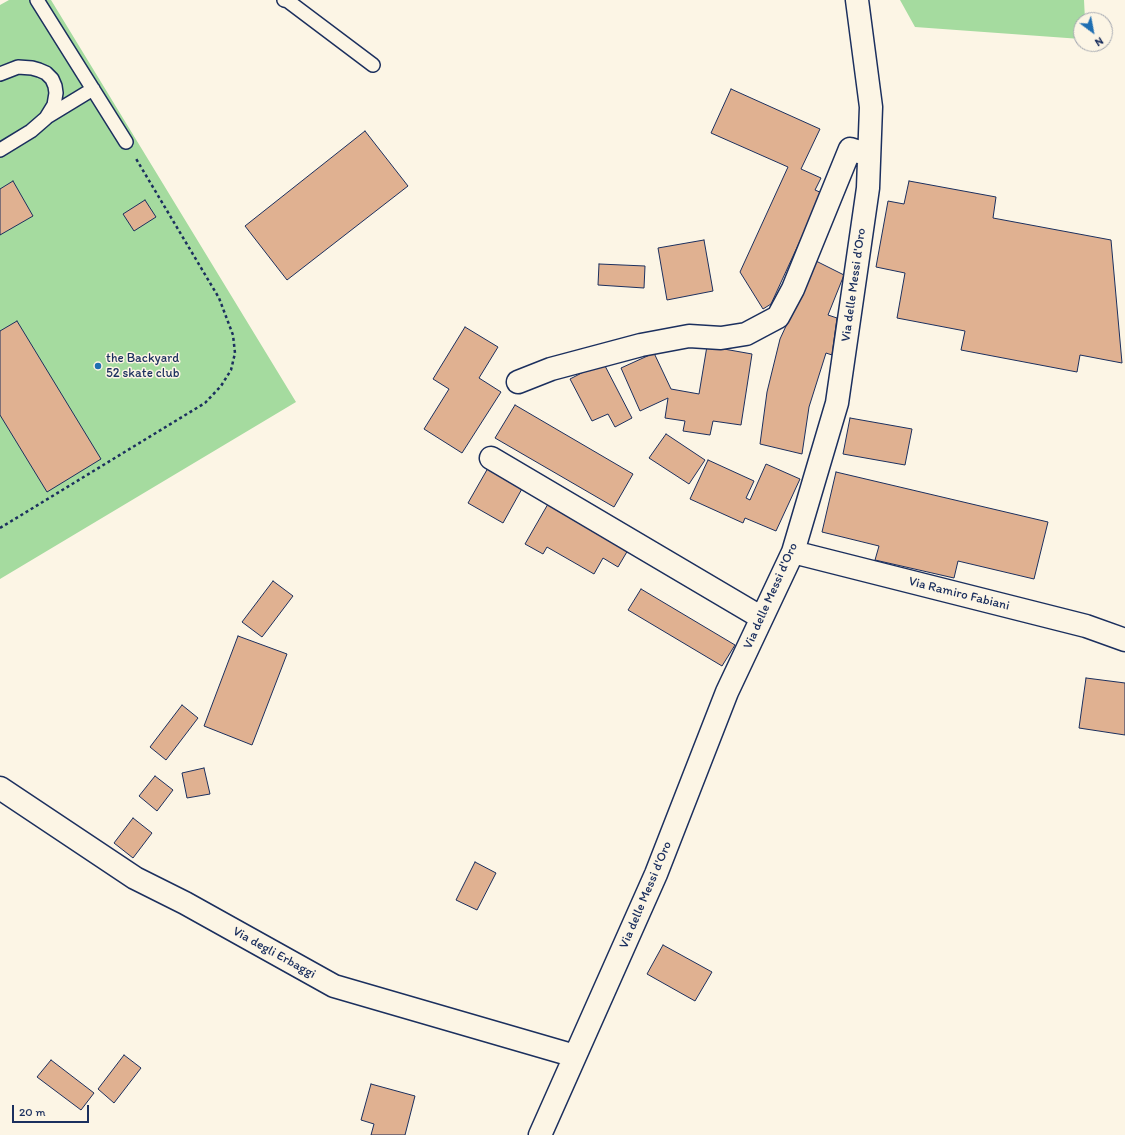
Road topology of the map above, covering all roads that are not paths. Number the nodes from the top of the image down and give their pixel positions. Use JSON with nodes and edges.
{"nodes":[{"id":1,"x":37,"y":0,"type":"edge"},
{"id":2,"x":284,"y":0,"type":"edge"},
{"id":3,"x":858,"y":0,"type":"edge"},
{"id":4,"x":373,"y":65,"type":"dead end"},
{"id":5,"x":0,"y":74,"type":"edge"},
{"id":6,"x":93,"y":89,"type":"junction"},
{"id":7,"x":46,"y":118,"type":"junction"},
{"id":8,"x":126,"y":142,"type":"road end"},
{"id":9,"x":0,"y":150,"type":"edge"},
{"id":10,"x":869,"y":154,"type":"junction"},
{"id":11,"x":518,"y":382,"type":"dead end"},
{"id":12,"x":491,"y":458,"type":"dead end"},
{"id":13,"x":793,"y":552,"type":"junction"},
{"id":14,"x":762,"y":618,"type":"junction"},
{"id":15,"x":1125,"y":640,"type":"edge"},
{"id":16,"x":0,"y":788,"type":"edge"},
{"id":17,"x":575,"y":1056,"type":"junction"},
{"id":18,"x":540,"y":1135,"type":"edge"}],
"edges":[{"from":1,"to":6,"type":"lane"},
{"from":2,"to":4,"type":"lane"},
{"from":3,"to":10,"type":"street","name":"Via delle Messi d'Oro"},
{"from":5,"to":7,"type":"lane"},
{"from":6,"to":7,"type":"lane"},
{"from":6,"to":8,"type":"lane"},
{"from":7,"to":9,"type":"lane"},
{"from":10,"to":11,"type":"street"},
{"from":10,"to":13,"type":"street","name":"Via delle Messi d'Oro"},
{"from":12,"to":14,"type":"street"},
{"from":13,"to":14,"type":"street","name":"Via delle Messi d'Oro"},
{"from":13,"to":15,"type":"street","name":"Via Ramiro Fabiani"},
{"from":14,"to":17,"type":"street","name":"Via delle Messi d'Oro"},
{"from":16,"to":17,"type":"street","name":"Via degli Erbaggi"},
{"from":17,"to":18,"type":"street","name":"Via delle Messi d'Oro"}]}
